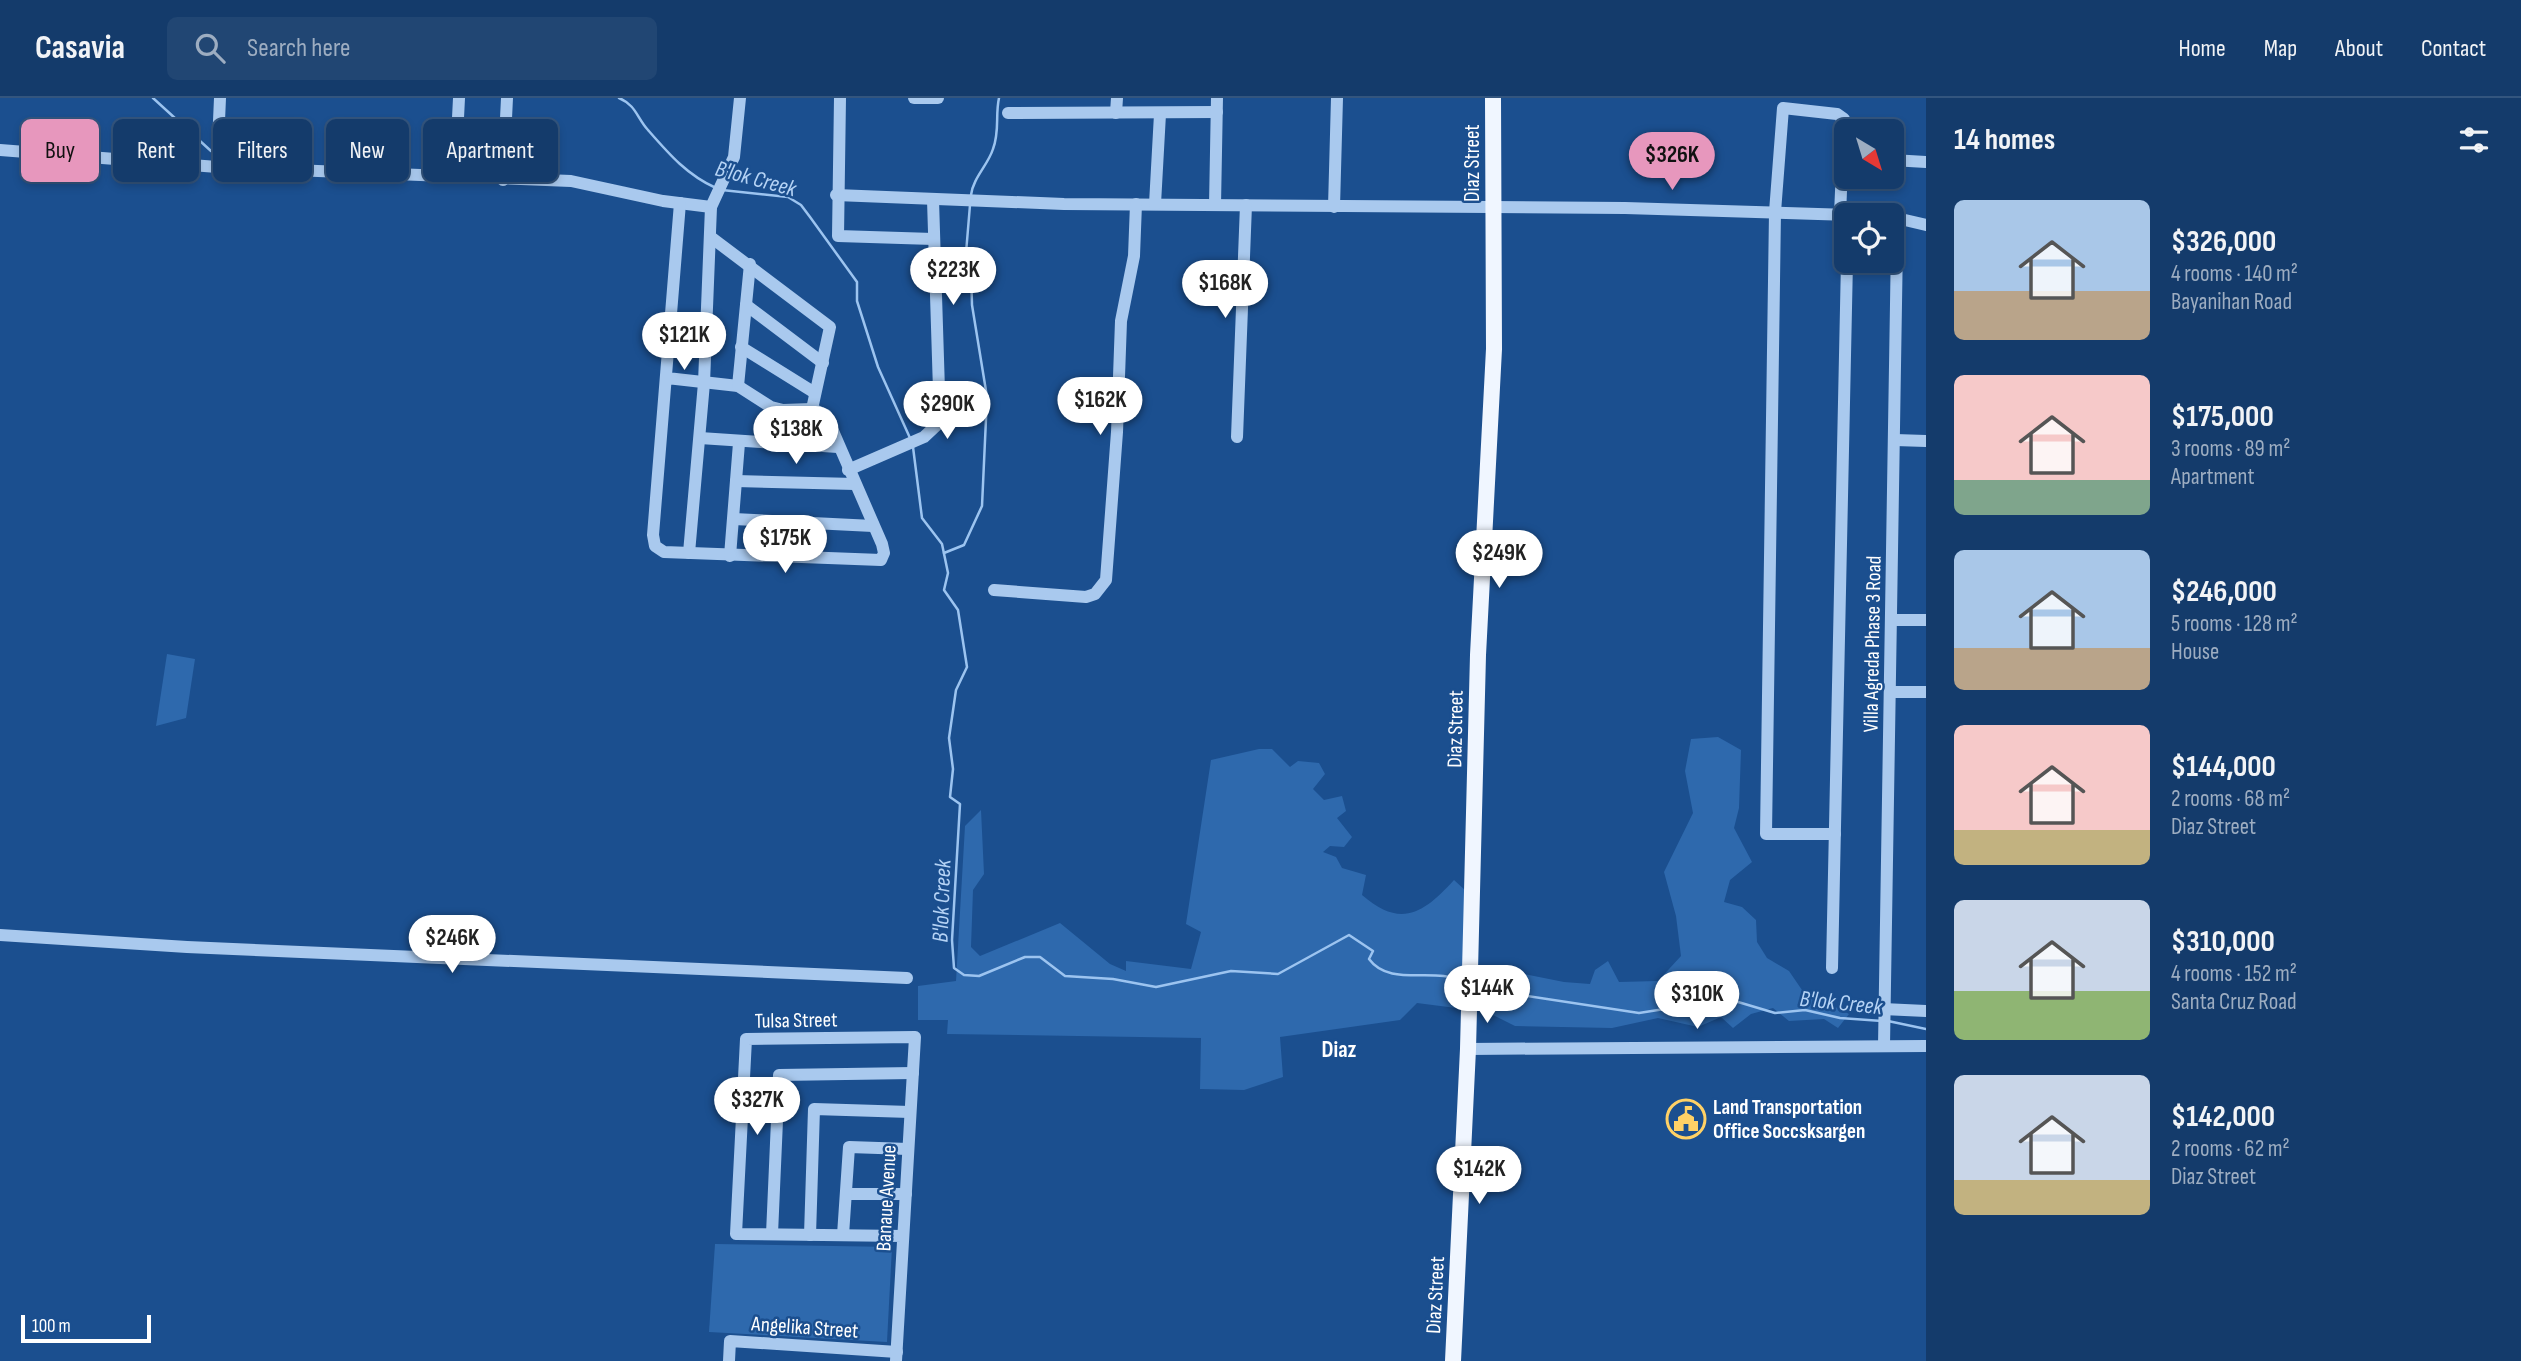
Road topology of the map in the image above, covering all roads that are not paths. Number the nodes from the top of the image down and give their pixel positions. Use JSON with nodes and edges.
{"nodes":[{"id":1,"x":220,"y":98,"type":"edge"},
{"id":2,"x":459,"y":98,"type":"edge"},
{"id":3,"x":507,"y":98,"type":"edge"},
{"id":4,"x":740,"y":98,"type":"edge"},
{"id":5,"x":840,"y":98,"type":"edge"},
{"id":6,"x":915,"y":98,"type":"edge"},
{"id":7,"x":939,"y":98,"type":"edge"},
{"id":8,"x":1117,"y":98,"type":"edge"},
{"id":9,"x":1217,"y":98,"type":"edge"},
{"id":10,"x":1337,"y":98,"type":"edge"},
{"id":11,"x":1493,"y":98,"type":"edge"},
{"id":12,"x":1783,"y":103,"type":"edge"},
{"id":13,"x":1217,"y":112,"type":"junction"},
{"id":14,"x":1008,"y":113,"type":"dead end"},
{"id":15,"x":1116,"y":113,"type":"junction"},
{"id":16,"x":1160,"y":114,"type":"junction"},
{"id":17,"x":219,"y":119,"type":"edge"},
{"id":18,"x":458,"y":119,"type":"edge"},
{"id":19,"x":506,"y":119,"type":"edge"},
{"id":20,"x":1843,"y":119,"type":"edge"},
{"id":21,"x":0,"y":150,"type":"edge"},
{"id":22,"x":1904,"y":161,"type":"edge"},
{"id":23,"x":1926,"y":162,"type":"edge"},
{"id":24,"x":213,"y":167,"type":"edge"},
{"id":25,"x":312,"y":171,"type":"edge"},
{"id":26,"x":423,"y":177,"type":"edge"},
{"id":27,"x":558,"y":182,"type":"edge"},
{"id":28,"x":836,"y":195,"type":"junction"},
{"id":29,"x":933,"y":200,"type":"junction"},
{"id":30,"x":680,"y":203,"type":"junction"},
{"id":31,"x":1136,"y":204,"type":"junction"},
{"id":32,"x":1155,"y":205,"type":"junction"},
{"id":33,"x":1215,"y":205,"type":"junction"},
{"id":34,"x":1246,"y":205,"type":"junction"},
{"id":35,"x":1492,"y":206,"type":"junction"},
{"id":36,"x":711,"y":207,"type":"junction"},
{"id":37,"x":1334,"y":207,"type":"junction"},
{"id":38,"x":1775,"y":212,"type":"junction"},
{"id":39,"x":1834,"y":214,"type":"edge"},
{"id":40,"x":1904,"y":220,"type":"edge"},
{"id":41,"x":1926,"y":225,"type":"edge"},
{"id":42,"x":712,"y":238,"type":"junction"},
{"id":43,"x":933,"y":239,"type":"junction"},
{"id":44,"x":750,"y":264,"type":"junction"},
{"id":45,"x":1847,"y":273,"type":"edge"},
{"id":46,"x":1898,"y":273,"type":"edge"},
{"id":47,"x":746,"y":304,"type":"junction"},
{"id":48,"x":741,"y":347,"type":"junction"},
{"id":49,"x":822,"y":363,"type":"junction"},
{"id":50,"x":667,"y":378,"type":"junction"},
{"id":51,"x":704,"y":383,"type":"junction"},
{"id":52,"x":738,"y":386,"type":"junction"},
{"id":53,"x":815,"y":393,"type":"junction"},
{"id":54,"x":812,"y":409,"type":"junction"},
{"id":55,"x":1237,"y":437,"type":"dead end"},
{"id":56,"x":699,"y":438,"type":"junction"},
{"id":57,"x":1895,"y":440,"type":"junction"},
{"id":58,"x":1926,"y":441,"type":"edge"},
{"id":59,"x":739,"y":443,"type":"junction"},
{"id":60,"x":838,"y":447,"type":"junction"},
{"id":61,"x":848,"y":470,"type":"junction"},
{"id":62,"x":736,"y":481,"type":"junction"},
{"id":63,"x":855,"y":484,"type":"junction"},
{"id":64,"x":734,"y":519,"type":"junction"},
{"id":65,"x":873,"y":526,"type":"junction"},
{"id":66,"x":689,"y":553,"type":"junction"},
{"id":67,"x":730,"y":556,"type":"junction"},
{"id":68,"x":994,"y":590,"type":"dead end"},
{"id":69,"x":1891,"y":620,"type":"junction"},
{"id":70,"x":1926,"y":620,"type":"edge"},
{"id":71,"x":1890,"y":692,"type":"junction"},
{"id":72,"x":1926,"y":692,"type":"edge"},
{"id":73,"x":1835,"y":834,"type":"junction"},
{"id":74,"x":0,"y":934,"type":"edge"},
{"id":75,"x":1832,"y":968,"type":"dead end"},
{"id":76,"x":907,"y":978,"type":"dead end"},
{"id":77,"x":1926,"y":1011,"type":"edge"},
{"id":78,"x":1883,"y":1017,"type":"junction"},
{"id":79,"x":915,"y":1037,"type":"joint"},
{"id":80,"x":1884,"y":1046,"type":"junction"},
{"id":81,"x":1926,"y":1046,"type":"edge"},
{"id":82,"x":1468,"y":1049,"type":"junction"},
{"id":83,"x":913,"y":1073,"type":"junction"},
{"id":84,"x":910,"y":1112,"type":"junction"},
{"id":85,"x":908,"y":1149,"type":"junction"},
{"id":86,"x":846,"y":1194,"type":"junction"},
{"id":87,"x":906,"y":1194,"type":"junction"},
{"id":88,"x":772,"y":1234,"type":"junction"},
{"id":89,"x":810,"y":1235,"type":"junction"},
{"id":90,"x":844,"y":1235,"type":"junction"},
{"id":91,"x":903,"y":1236,"type":"junction"},
{"id":92,"x":896,"y":1357,"type":"edge"},
{"id":93,"x":729,"y":1361,"type":"edge"},
{"id":94,"x":1453,"y":1361,"type":"edge"}],
"edges":[{"from":1,"to":17,"type":"street"},
{"from":2,"to":18,"type":"street"},
{"from":3,"to":19,"type":"street"},
{"from":4,"to":36,"type":"street"},
{"from":5,"to":28,"type":"street"},
{"from":6,"to":7,"type":"street"},
{"from":8,"to":15,"type":"street"},
{"from":9,"to":13,"type":"street"},
{"from":10,"to":37,"type":"street"},
{"from":11,"to":35,"type":"main road","name":"Diaz Street"},
{"from":12,"to":20,"type":"street"},
{"from":12,"to":38,"type":"street"},
{"from":13,"to":16,"type":"street"},
{"from":13,"to":33,"type":"street"},
{"from":14,"to":15,"type":"street"},
{"from":15,"to":16,"type":"street"},
{"from":16,"to":32,"type":"street"},
{"from":21,"to":24,"type":"street"},
{"from":22,"to":23,"type":"street"},
{"from":25,"to":26,"type":"street"},
{"from":27,"to":30,"type":"street"},
{"from":28,"to":29,"type":"street"},
{"from":28,"to":43,"type":"street"},
{"from":29,"to":31,"type":"street"},
{"from":29,"to":43,"type":"street"},
{"from":30,"to":36,"type":"street"},
{"from":30,"to":50,"type":"street"},
{"from":31,"to":32,"type":"street"},
{"from":31,"to":68,"type":"street"},
{"from":32,"to":33,"type":"street"},
{"from":33,"to":34,"type":"street"},
{"from":34,"to":37,"type":"street"},
{"from":34,"to":55,"type":"street"},
{"from":35,"to":37,"type":"street"},
{"from":35,"to":38,"type":"street"},
{"from":35,"to":82,"type":"main road","name":"Diaz Street"},
{"from":36,"to":42,"type":"street"},
{"from":38,"to":39,"type":"street"},
{"from":38,"to":73,"type":"street"},
{"from":40,"to":41,"type":"street"},
{"from":42,"to":44,"type":"street"},
{"from":42,"to":51,"type":"street"},
{"from":43,"to":61,"type":"street"},
{"from":44,"to":47,"type":"street"},
{"from":44,"to":49,"type":"street"},
{"from":45,"to":73,"type":"street"},
{"from":46,"to":57,"type":"street","name":"Villa Agreda Phase 3 Road"},
{"from":47,"to":48,"type":"street"},
{"from":47,"to":49,"type":"street"},
{"from":48,"to":52,"type":"street"},
{"from":48,"to":53,"type":"street"},
{"from":49,"to":53,"type":"street"},
{"from":50,"to":51,"type":"street"},
{"from":50,"to":66,"type":"street"},
{"from":51,"to":52,"type":"street"},
{"from":51,"to":56,"type":"street"},
{"from":52,"to":54,"type":"street"},
{"from":53,"to":54,"type":"street"},
{"from":54,"to":60,"type":"street"},
{"from":56,"to":59,"type":"street"},
{"from":56,"to":66,"type":"street"},
{"from":57,"to":58,"type":"street"},
{"from":57,"to":69,"type":"street","name":"Villa Agreda Phase 3 Road"},
{"from":59,"to":60,"type":"street"},
{"from":59,"to":62,"type":"street"},
{"from":60,"to":61,"type":"street"},
{"from":61,"to":63,"type":"street"},
{"from":62,"to":63,"type":"street"},
{"from":62,"to":64,"type":"street"},
{"from":63,"to":65,"type":"street"},
{"from":64,"to":65,"type":"street"},
{"from":64,"to":67,"type":"street"},
{"from":65,"to":67,"type":"street"},
{"from":66,"to":67,"type":"street"},
{"from":69,"to":70,"type":"street"},
{"from":69,"to":71,"type":"street","name":"Villa Agreda Phase 3 Road"},
{"from":71,"to":72,"type":"street"},
{"from":71,"to":78,"type":"street","name":"Villa Agreda Phase 3 Road"},
{"from":73,"to":75,"type":"street"},
{"from":74,"to":76,"type":"street"},
{"from":77,"to":78,"type":"street"},
{"from":78,"to":80,"type":"street","name":"Villa Agreda Phase 3 Road"},
{"from":79,"to":83,"type":"street","name":"Banaue Avenue"},
{"from":79,"to":88,"type":"street","name":"Tulsa Street"},
{"from":80,"to":81,"type":"street"},
{"from":80,"to":82,"type":"street"},
{"from":82,"to":94,"type":"main road","name":"Diaz Street"},
{"from":83,"to":84,"type":"street","name":"Banaue Avenue"},
{"from":83,"to":88,"type":"street"},
{"from":84,"to":85,"type":"street","name":"Banaue Avenue"},
{"from":84,"to":89,"type":"street"},
{"from":85,"to":86,"type":"street"},
{"from":85,"to":87,"type":"street","name":"Banaue Avenue"},
{"from":86,"to":87,"type":"street"},
{"from":86,"to":90,"type":"street"},
{"from":87,"to":91,"type":"street","name":"Banaue Avenue"},
{"from":88,"to":89,"type":"street","name":"Tulsa Street"},
{"from":89,"to":90,"type":"street","name":"Tulsa Street"},
{"from":90,"to":91,"type":"street","name":"Tulsa Street"},
{"from":91,"to":92,"type":"street","name":"Banaue Avenue"},
{"from":92,"to":93,"type":"street","name":"Angelika Street"}]}
